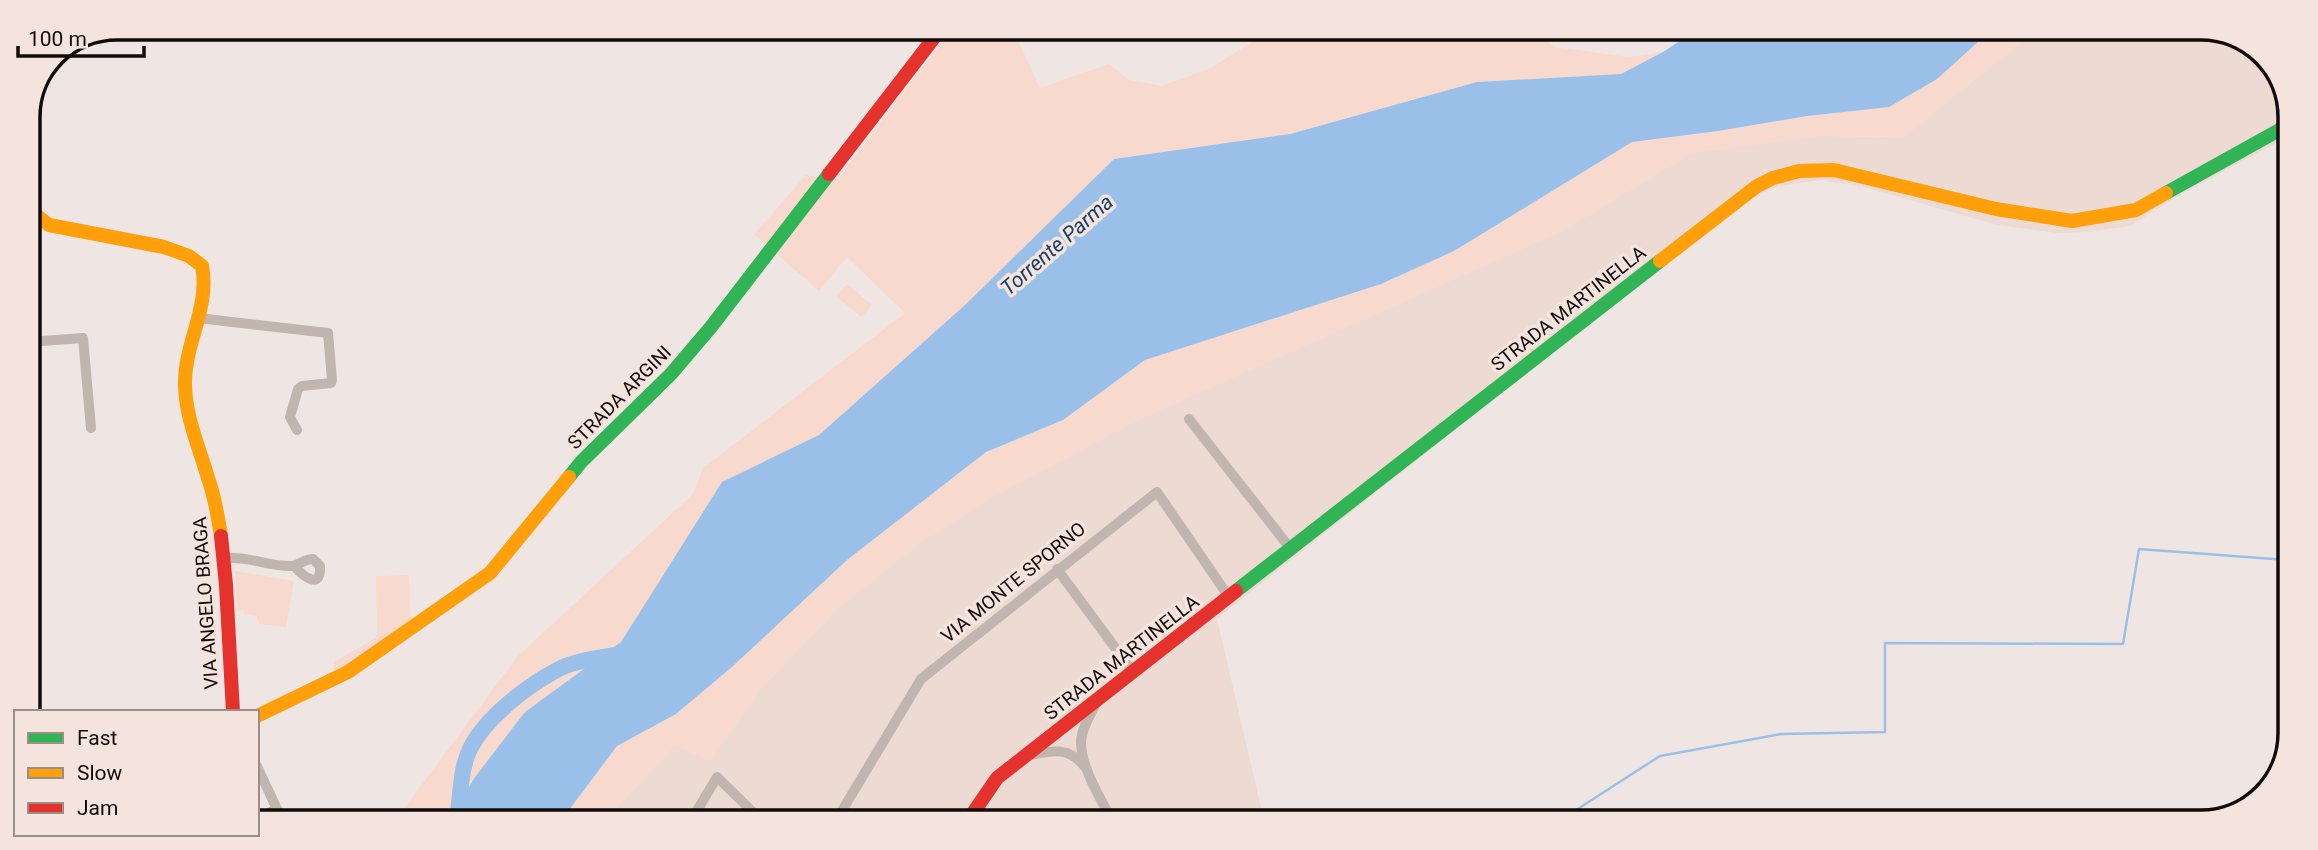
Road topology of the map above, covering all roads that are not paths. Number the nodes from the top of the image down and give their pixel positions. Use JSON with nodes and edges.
{"nodes":[{"id":1,"x":932,"y":40,"type":"edge"},
{"id":2,"x":2278,"y":131,"type":"edge"},
{"id":3,"x":40,"y":220,"type":"edge"},
{"id":4,"x":198,"y":318,"type":"junction"},
{"id":5,"x":40,"y":341,"type":"edge"},
{"id":6,"x":1189,"y":419,"type":"dead end"},
{"id":7,"x":90,"y":428,"type":"dead end"},
{"id":8,"x":297,"y":430,"type":"dead end"},
{"id":9,"x":1290,"y":548,"type":"junction"},
{"id":10,"x":224,"y":558,"type":"junction"},
{"id":11,"x":294,"y":566,"type":"dead end"},
{"id":12,"x":1057,"y":569,"type":"junction"},
{"id":13,"x":1229,"y":597,"type":"junction"},
{"id":14,"x":1133,"y":672,"type":"junction"},
{"id":15,"x":1098,"y":700,"type":"junction"},
{"id":16,"x":233,"y":710,"type":"edge"},
{"id":17,"x":259,"y":715,"type":"edge"},
{"id":18,"x":1061,"y":727,"type":"junction"},
{"id":19,"x":1081,"y":741,"type":"junction"},
{"id":20,"x":1066,"y":752,"type":"junction"},
{"id":21,"x":1024,"y":757,"type":"junction"},
{"id":22,"x":259,"y":770,"type":"edge"},
{"id":23,"x":1088,"y":770,"type":"junction"},
{"id":24,"x":278,"y":810,"type":"edge"},
{"id":25,"x":697,"y":810,"type":"edge"},
{"id":26,"x":751,"y":810,"type":"edge"},
{"id":27,"x":841,"y":810,"type":"edge"},
{"id":28,"x":975,"y":810,"type":"edge"},
{"id":29,"x":1107,"y":810,"type":"edge"}],
"edges":[{"from":1,"to":17,"type":"street","name":"STRADA ARGINI"},
{"from":2,"to":9,"type":"street","name":"STRADA MARTINELLA"},
{"from":3,"to":4,"type":"street","name":"VIA ANGELO BRAGA"},
{"from":4,"to":8,"type":"street"},
{"from":4,"to":10,"type":"street","name":"VIA ANGELO BRAGA"},
{"from":5,"to":7,"type":"street"},
{"from":6,"to":9,"type":"street"},
{"from":9,"to":13,"type":"street","name":"STRADA MARTINELLA"},
{"from":10,"to":11,"type":"street"},
{"from":10,"to":16,"type":"street","name":"VIA ANGELO BRAGA"},
{"from":12,"to":13,"type":"street","name":"VIA MONTE SPORNO"},
{"from":12,"to":14,"type":"street"},
{"from":12,"to":27,"type":"street","name":"VIA MONTE SPORNO"},
{"from":13,"to":14,"type":"street","name":"STRADA MARTINELLA"},
{"from":14,"to":15,"type":"street","name":"STRADA MARTINELLA"},
{"from":15,"to":18,"type":"street","name":"STRADA MARTINELLA"},
{"from":15,"to":19,"type":"street"},
{"from":18,"to":19,"type":"street"},
{"from":18,"to":20,"type":"street"},
{"from":18,"to":21,"type":"street","name":"STRADA MARTINELLA"},
{"from":19,"to":23,"type":"street"},
{"from":20,"to":21,"type":"street"},
{"from":20,"to":23,"type":"street"},
{"from":21,"to":28,"type":"street","name":"STRADA MARTINELLA"},
{"from":22,"to":24,"type":"street"},
{"from":23,"to":29,"type":"street"},
{"from":25,"to":26,"type":"street"}]}
